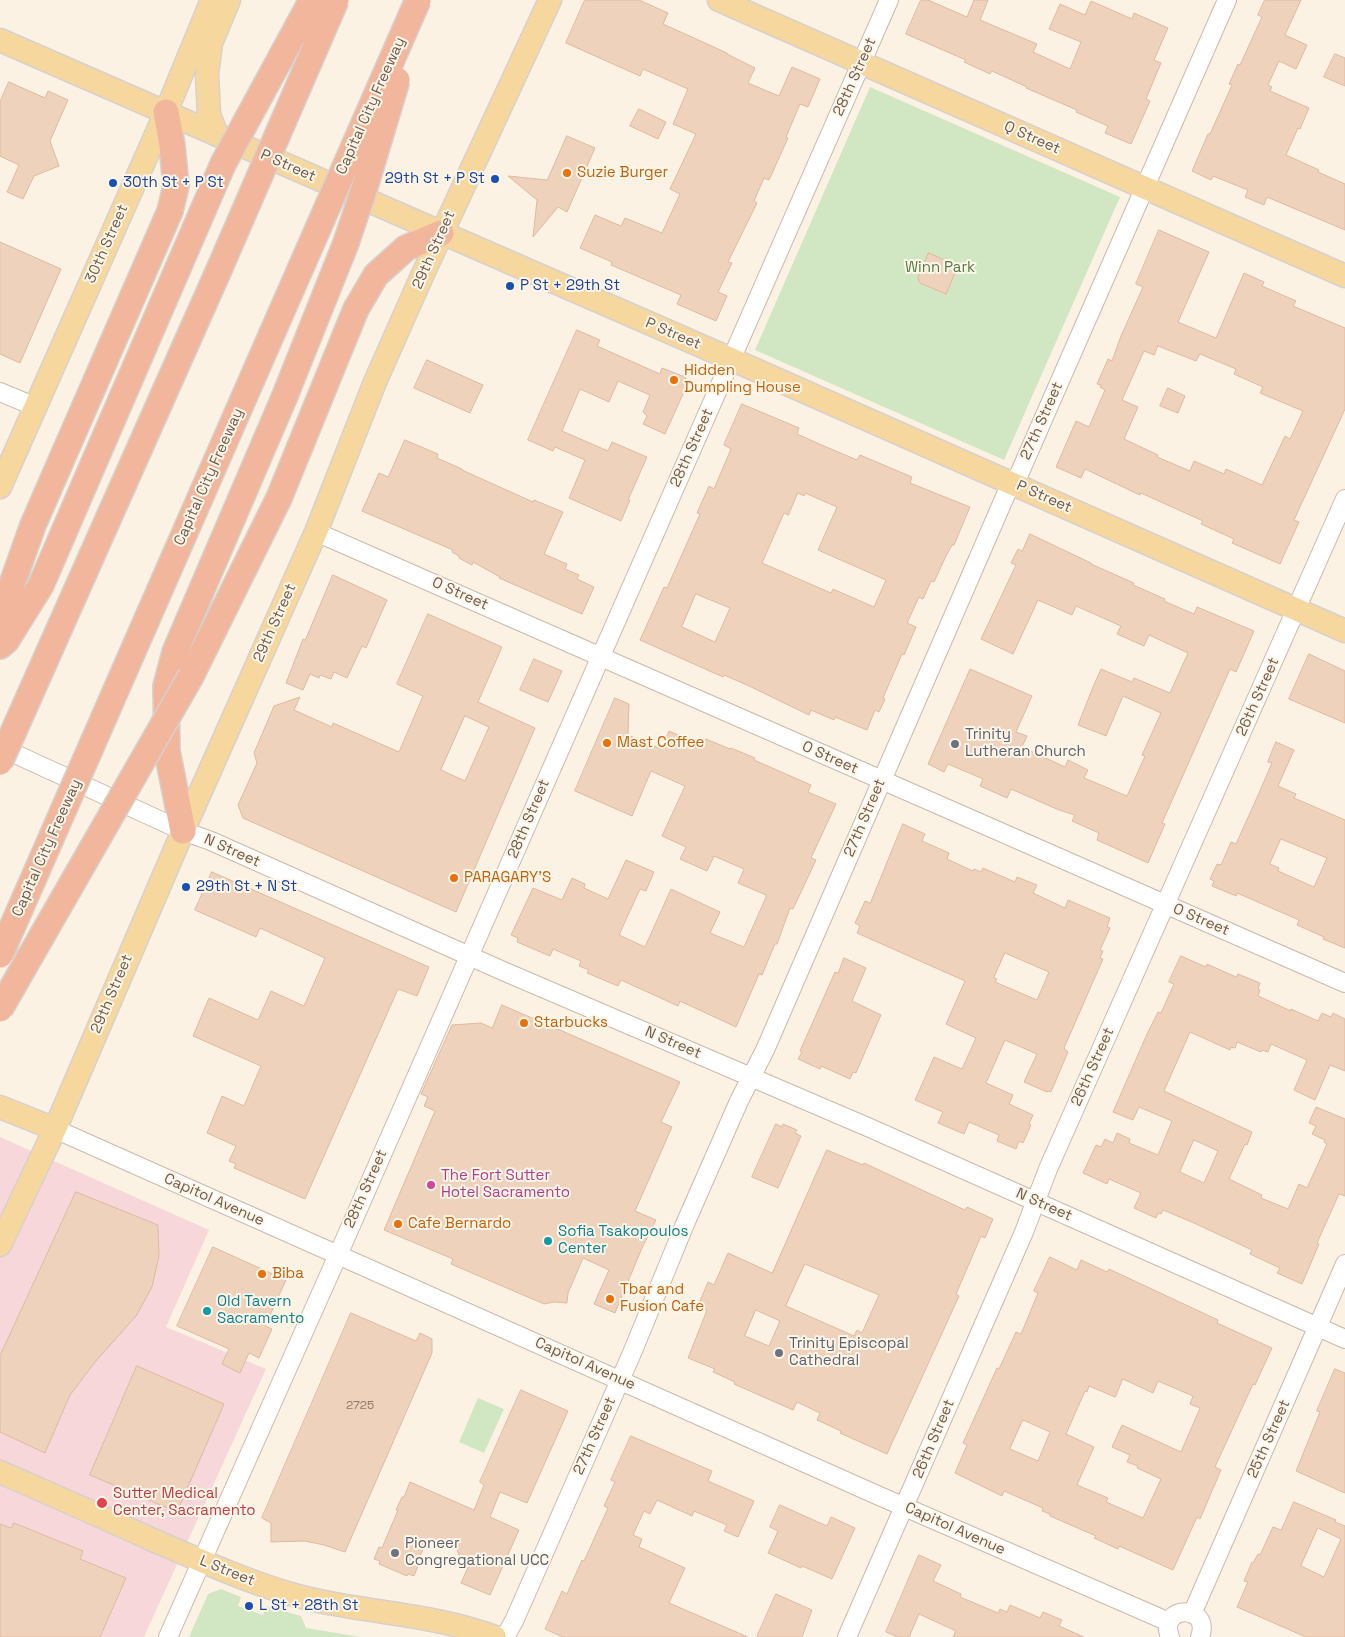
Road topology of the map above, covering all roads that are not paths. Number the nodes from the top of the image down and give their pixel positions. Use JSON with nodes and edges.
{"nodes":[{"id":1,"x":212,"y":0,"type":"edge"},
{"id":2,"x":229,"y":0,"type":"edge"},
{"id":3,"x":312,"y":0,"type":"edge"},
{"id":4,"x":336,"y":0,"type":"edge"},
{"id":5,"x":419,"y":0,"type":"edge"},
{"id":6,"x":550,"y":0,"type":"edge"},
{"id":7,"x":719,"y":0,"type":"edge"},
{"id":8,"x":889,"y":0,"type":"edge"},
{"id":9,"x":1227,"y":0,"type":"edge"},
{"id":10,"x":0,"y":40,"type":"edge"},
{"id":11,"x":862,"y":63,"type":"junction"},
{"id":12,"x":166,"y":112,"type":"junction"},
{"id":13,"x":217,"y":135,"type":"junction"},
{"id":14,"x":1144,"y":188,"type":"junction"},
{"id":15,"x":441,"y":233,"type":"junction"},
{"id":16,"x":1345,"y":276,"type":"edge"},
{"id":17,"x":731,"y":359,"type":"junction"},
{"id":18,"x":0,"y":392,"type":"edge"},
{"id":19,"x":36,"y":407,"type":"junction"},
{"id":20,"x":1014,"y":484,"type":"junction"},
{"id":21,"x":0,"y":487,"type":"edge"},
{"id":22,"x":1345,"y":499,"type":"edge"},
{"id":23,"x":316,"y":532,"type":"junction"},
{"id":24,"x":1296,"y":610,"type":"junction"},
{"id":25,"x":0,"y":618,"type":"edge"},
{"id":26,"x":1345,"y":631,"type":"edge"},
{"id":27,"x":0,"y":646,"type":"edge"},
{"id":28,"x":600,"y":656,"type":"junction"},
{"id":29,"x":0,"y":747,"type":"edge"},
{"id":30,"x":0,"y":762,"type":"edge"},
{"id":31,"x":882,"y":781,"type":"junction"},
{"id":32,"x":183,"y":831,"type":"junction"},
{"id":33,"x":1164,"y":904,"type":"junction"},
{"id":34,"x":0,"y":955,"type":"edge"},
{"id":35,"x":469,"y":955,"type":"junction"},
{"id":36,"x":1345,"y":983,"type":"edge"},
{"id":37,"x":0,"y":1009,"type":"edge"},
{"id":38,"x":751,"y":1076,"type":"junction"},
{"id":39,"x":0,"y":1107,"type":"edge"},
{"id":40,"x":54,"y":1129,"type":"junction"},
{"id":41,"x":1036,"y":1202,"type":"junction"},
{"id":42,"x":0,"y":1245,"type":"edge"},
{"id":43,"x":338,"y":1255,"type":"junction"},
{"id":44,"x":1345,"y":1264,"type":"edge"},
{"id":45,"x":1318,"y":1327,"type":"junction"},
{"id":46,"x":1345,"y":1339,"type":"edge"},
{"id":47,"x":620,"y":1380,"type":"junction"},
{"id":48,"x":0,"y":1472,"type":"edge"},
{"id":49,"x":904,"y":1507,"type":"junction"},
{"id":50,"x":201,"y":1560,"type":"junction"},
{"id":51,"x":1192,"y":1614,"type":"junction"},
{"id":52,"x":1170,"y":1630,"type":"edge"},
{"id":53,"x":1201,"y":1636,"type":"edge"},
{"id":54,"x":168,"y":1637,"type":"edge"},
{"id":55,"x":495,"y":1637,"type":"edge"},
{"id":56,"x":505,"y":1637,"type":"edge"},
{"id":57,"x":848,"y":1637,"type":"edge"}],
"edges":[{"from":1,"to":12,"type":"main road","name":"30th Street"},
{"from":2,"to":13,"type":"main road"},
{"from":3,"to":27,"type":"highway","bridge":true},
{"from":4,"to":30,"type":"highway","bridge":true},
{"from":5,"to":32,"type":"highway","bridge":true},
{"from":5,"to":34,"type":"highway","name":"Capital City Freeway","bridge":true},
{"from":6,"to":15,"type":"main road","name":"29th Street"},
{"from":7,"to":11,"type":"main road","name":"Q Street"},
{"from":8,"to":11,"type":"street","name":"28th Street"},
{"from":9,"to":14,"type":"street","name":"27th Street"},
{"from":10,"to":12,"type":"main road","name":"P Street"},
{"from":11,"to":14,"type":"main road","name":"Q Street"},
{"from":11,"to":17,"type":"street","name":"28th Street"},
{"from":12,"to":13,"type":"main road","name":"P Street"},
{"from":12,"to":19,"type":"main road","name":"30th Street"},
{"from":12,"to":25,"type":"highway"},
{"from":13,"to":15,"type":"main road","name":"P Street"},
{"from":14,"to":16,"type":"main road","name":"Q Street"},
{"from":14,"to":20,"type":"street","name":"27th Street"},
{"from":15,"to":17,"type":"main road","name":"P Street"},
{"from":15,"to":23,"type":"main road","name":"29th Street"},
{"from":15,"to":37,"type":"highway","bridge":true},
{"from":17,"to":20,"type":"main road","name":"P Street"},
{"from":17,"to":28,"type":"street","name":"28th Street"},
{"from":18,"to":19,"type":"street"},
{"from":19,"to":21,"type":"main road","name":"30th Street"},
{"from":20,"to":24,"type":"main road","name":"P Street"},
{"from":20,"to":31,"type":"street","name":"27th Street"},
{"from":22,"to":24,"type":"street","name":"26th Street"},
{"from":23,"to":28,"type":"street","name":"O Street"},
{"from":23,"to":32,"type":"main road","name":"29th Street"},
{"from":24,"to":26,"type":"main road","name":"P Street"},
{"from":24,"to":33,"type":"street","name":"26th Street"},
{"from":28,"to":31,"type":"street","name":"O Street"},
{"from":28,"to":35,"type":"street","name":"28th Street"},
{"from":29,"to":32,"type":"street","name":"N Street"},
{"from":31,"to":33,"type":"street","name":"O Street"},
{"from":31,"to":38,"type":"street","name":"27th Street"},
{"from":32,"to":35,"type":"street","name":"N Street"},
{"from":32,"to":40,"type":"main road","name":"29th Street"},
{"from":33,"to":36,"type":"street","name":"O Street"},
{"from":33,"to":41,"type":"street","name":"26th Street"},
{"from":35,"to":38,"type":"street","name":"N Street"},
{"from":35,"to":43,"type":"street","name":"28th Street"},
{"from":38,"to":41,"type":"street","name":"N Street"},
{"from":38,"to":47,"type":"street","name":"27th Street"},
{"from":39,"to":40,"type":"main road","name":"Capitol Avenue"},
{"from":40,"to":42,"type":"main road","name":"29th Street"},
{"from":40,"to":43,"type":"street","name":"Capitol Avenue"},
{"from":41,"to":45,"type":"street","name":"N Street"},
{"from":41,"to":49,"type":"street","name":"26th Street"},
{"from":43,"to":47,"type":"street","name":"Capitol Avenue"},
{"from":43,"to":50,"type":"street","name":"28th Street"},
{"from":44,"to":45,"type":"street","name":"25th Street"},
{"from":45,"to":46,"type":"street","name":"N Street"},
{"from":45,"to":51,"type":"street","name":"25th Street"},
{"from":47,"to":49,"type":"street","name":"Capitol Avenue"},
{"from":47,"to":56,"type":"street","name":"27th Street"},
{"from":48,"to":50,"type":"main road","name":"L Street"},
{"from":49,"to":52,"type":"street","name":"Capitol Avenue"},
{"from":49,"to":57,"type":"street","name":"26th Street"},
{"from":50,"to":54,"type":"street","name":"28th Street"},
{"from":50,"to":55,"type":"main road","name":"L Street"},
{"from":51,"to":52,"type":"street"},
{"from":51,"to":53,"type":"street"}]}
